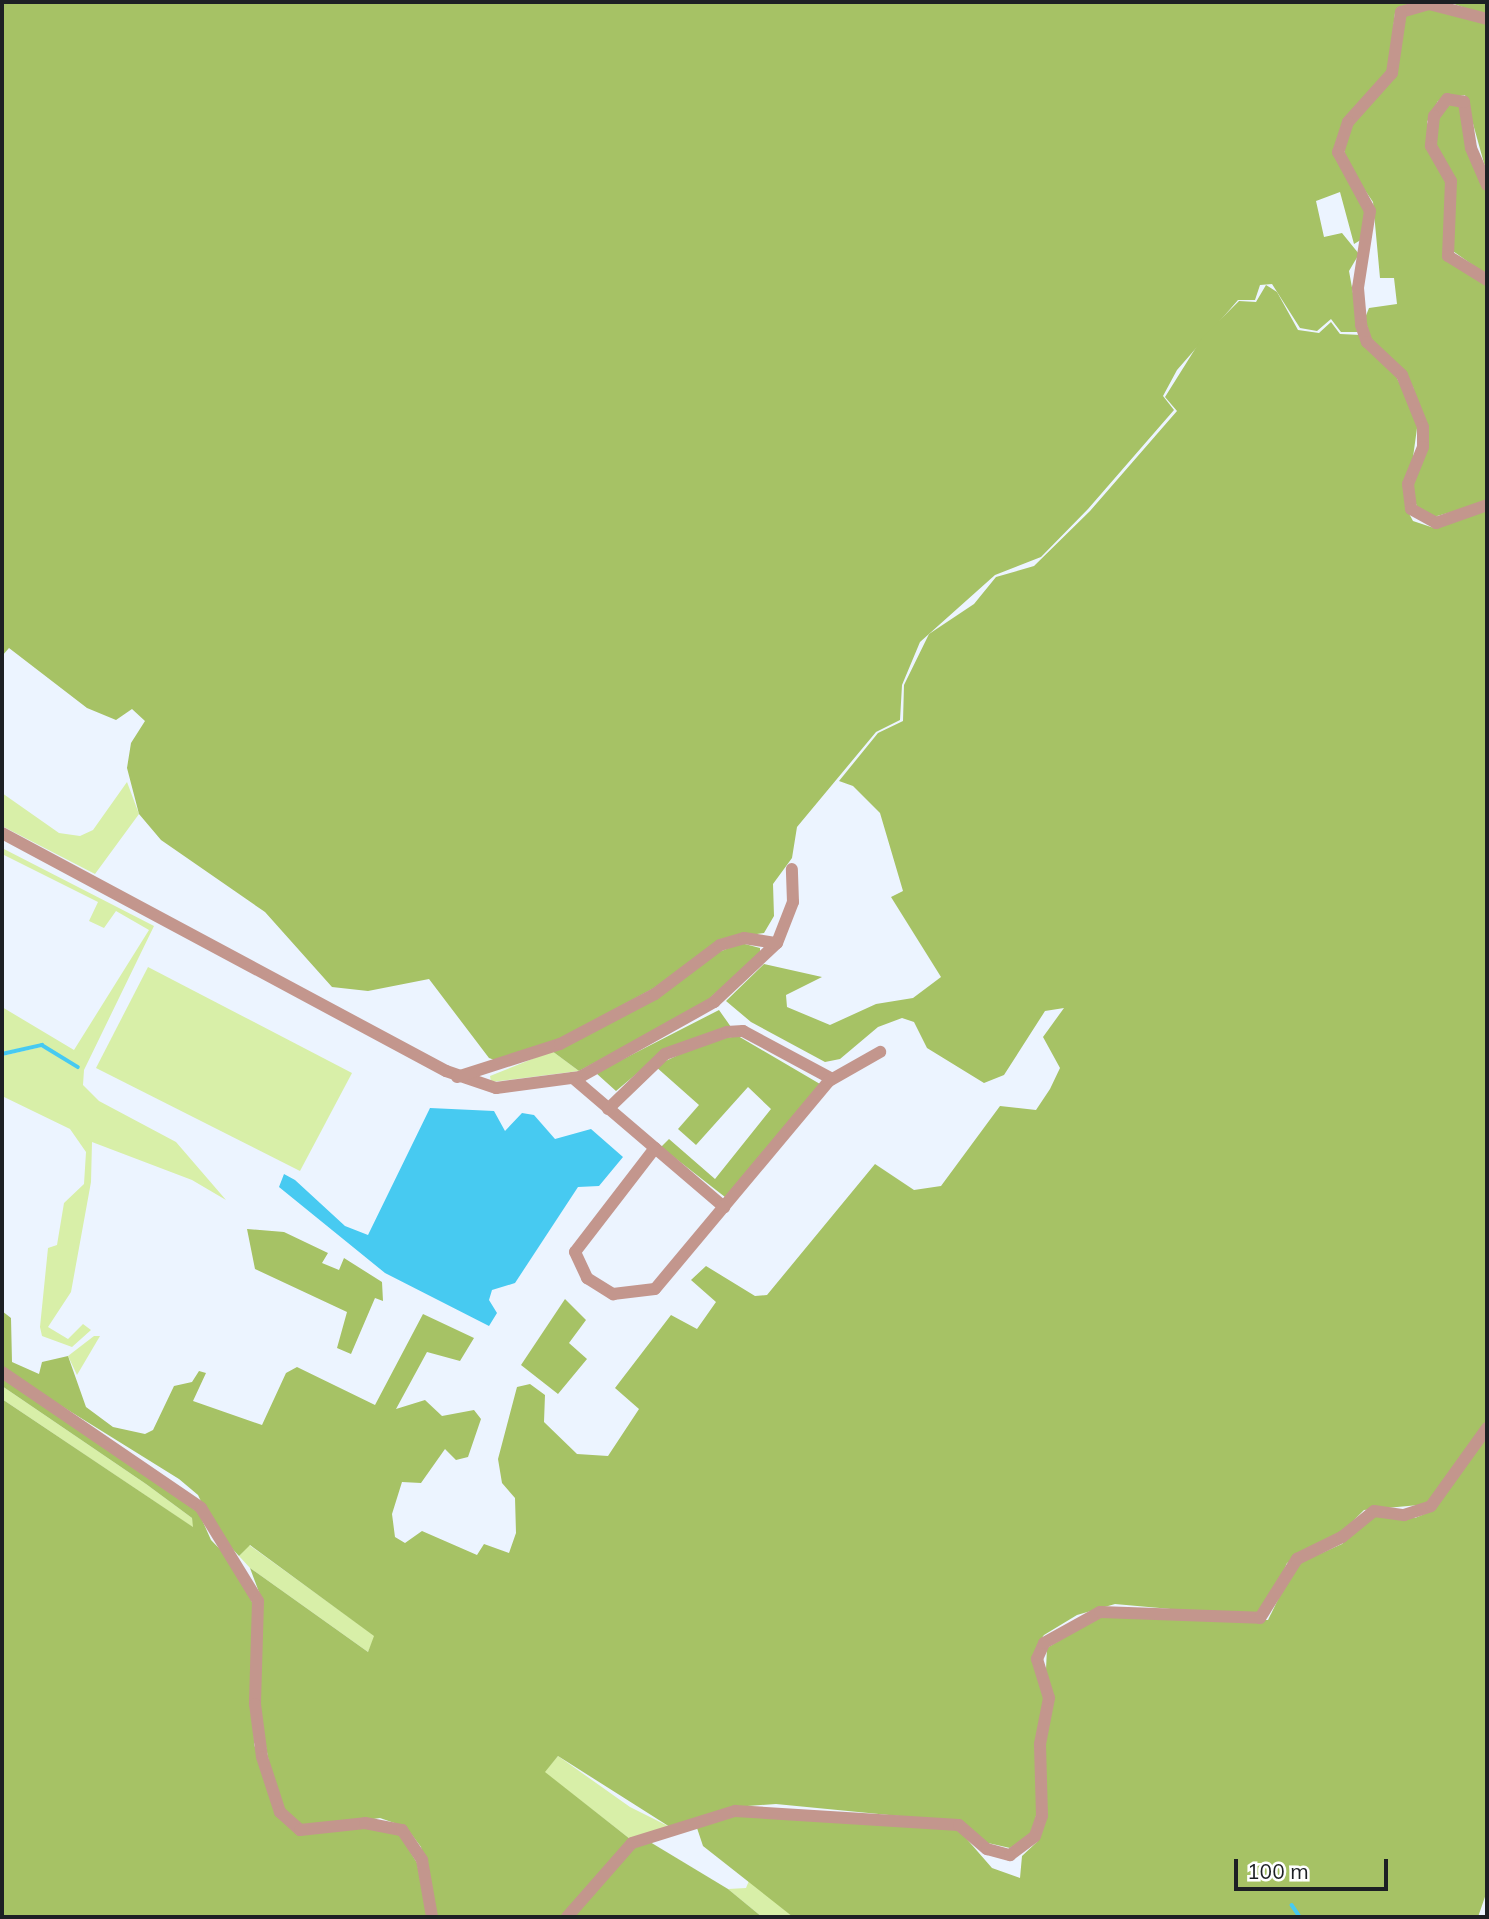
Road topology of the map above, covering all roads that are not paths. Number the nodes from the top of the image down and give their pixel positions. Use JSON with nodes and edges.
{"nodes":[{"id":1,"x":1487,"y":19,"type":"edge"},
{"id":2,"x":1487,"y":184,"type":"edge"},
{"id":3,"x":1487,"y":280,"type":"edge"},
{"id":4,"x":1487,"y":505,"type":"edge"},
{"id":5,"x":2,"y":833,"type":"edge"},
{"id":6,"x":793,"y":869,"type":"dead end"},
{"id":7,"x":777,"y":943,"type":"junction"},
{"id":8,"x":880,"y":1052,"type":"dead end"},
{"id":9,"x":457,"y":1077,"type":"junction"},
{"id":10,"x":573,"y":1078,"type":"junction"},
{"id":11,"x":832,"y":1079,"type":"junction"},
{"id":12,"x":608,"y":1109,"type":"junction"},
{"id":13,"x":655,"y":1148,"type":"junction"},
{"id":14,"x":724,"y":1207,"type":"junction"},
{"id":15,"x":2,"y":1372,"type":"edge"},
{"id":16,"x":1487,"y":1428,"type":"edge"},
{"id":17,"x":432,"y":1917,"type":"edge"},
{"id":18,"x":567,"y":1917,"type":"edge"}],
"edges":[{"from":1,"to":4,"type":"street"},
{"from":2,"to":3,"type":"street"},
{"from":5,"to":9,"type":"street"},
{"from":6,"to":7,"type":"street"},
{"from":7,"to":9,"type":"street"},
{"from":7,"to":10,"type":"street"},
{"from":8,"to":11,"type":"street"},
{"from":9,"to":10,"type":"street"},
{"from":10,"to":12,"type":"street"},
{"from":11,"to":12,"type":"street"},
{"from":11,"to":14,"type":"street"},
{"from":12,"to":13,"type":"street"},
{"from":13,"to":14,"type":"street"},
{"from":13,"to":14,"type":"street"},
{"from":15,"to":17,"type":"street"},
{"from":16,"to":18,"type":"street"}]}
